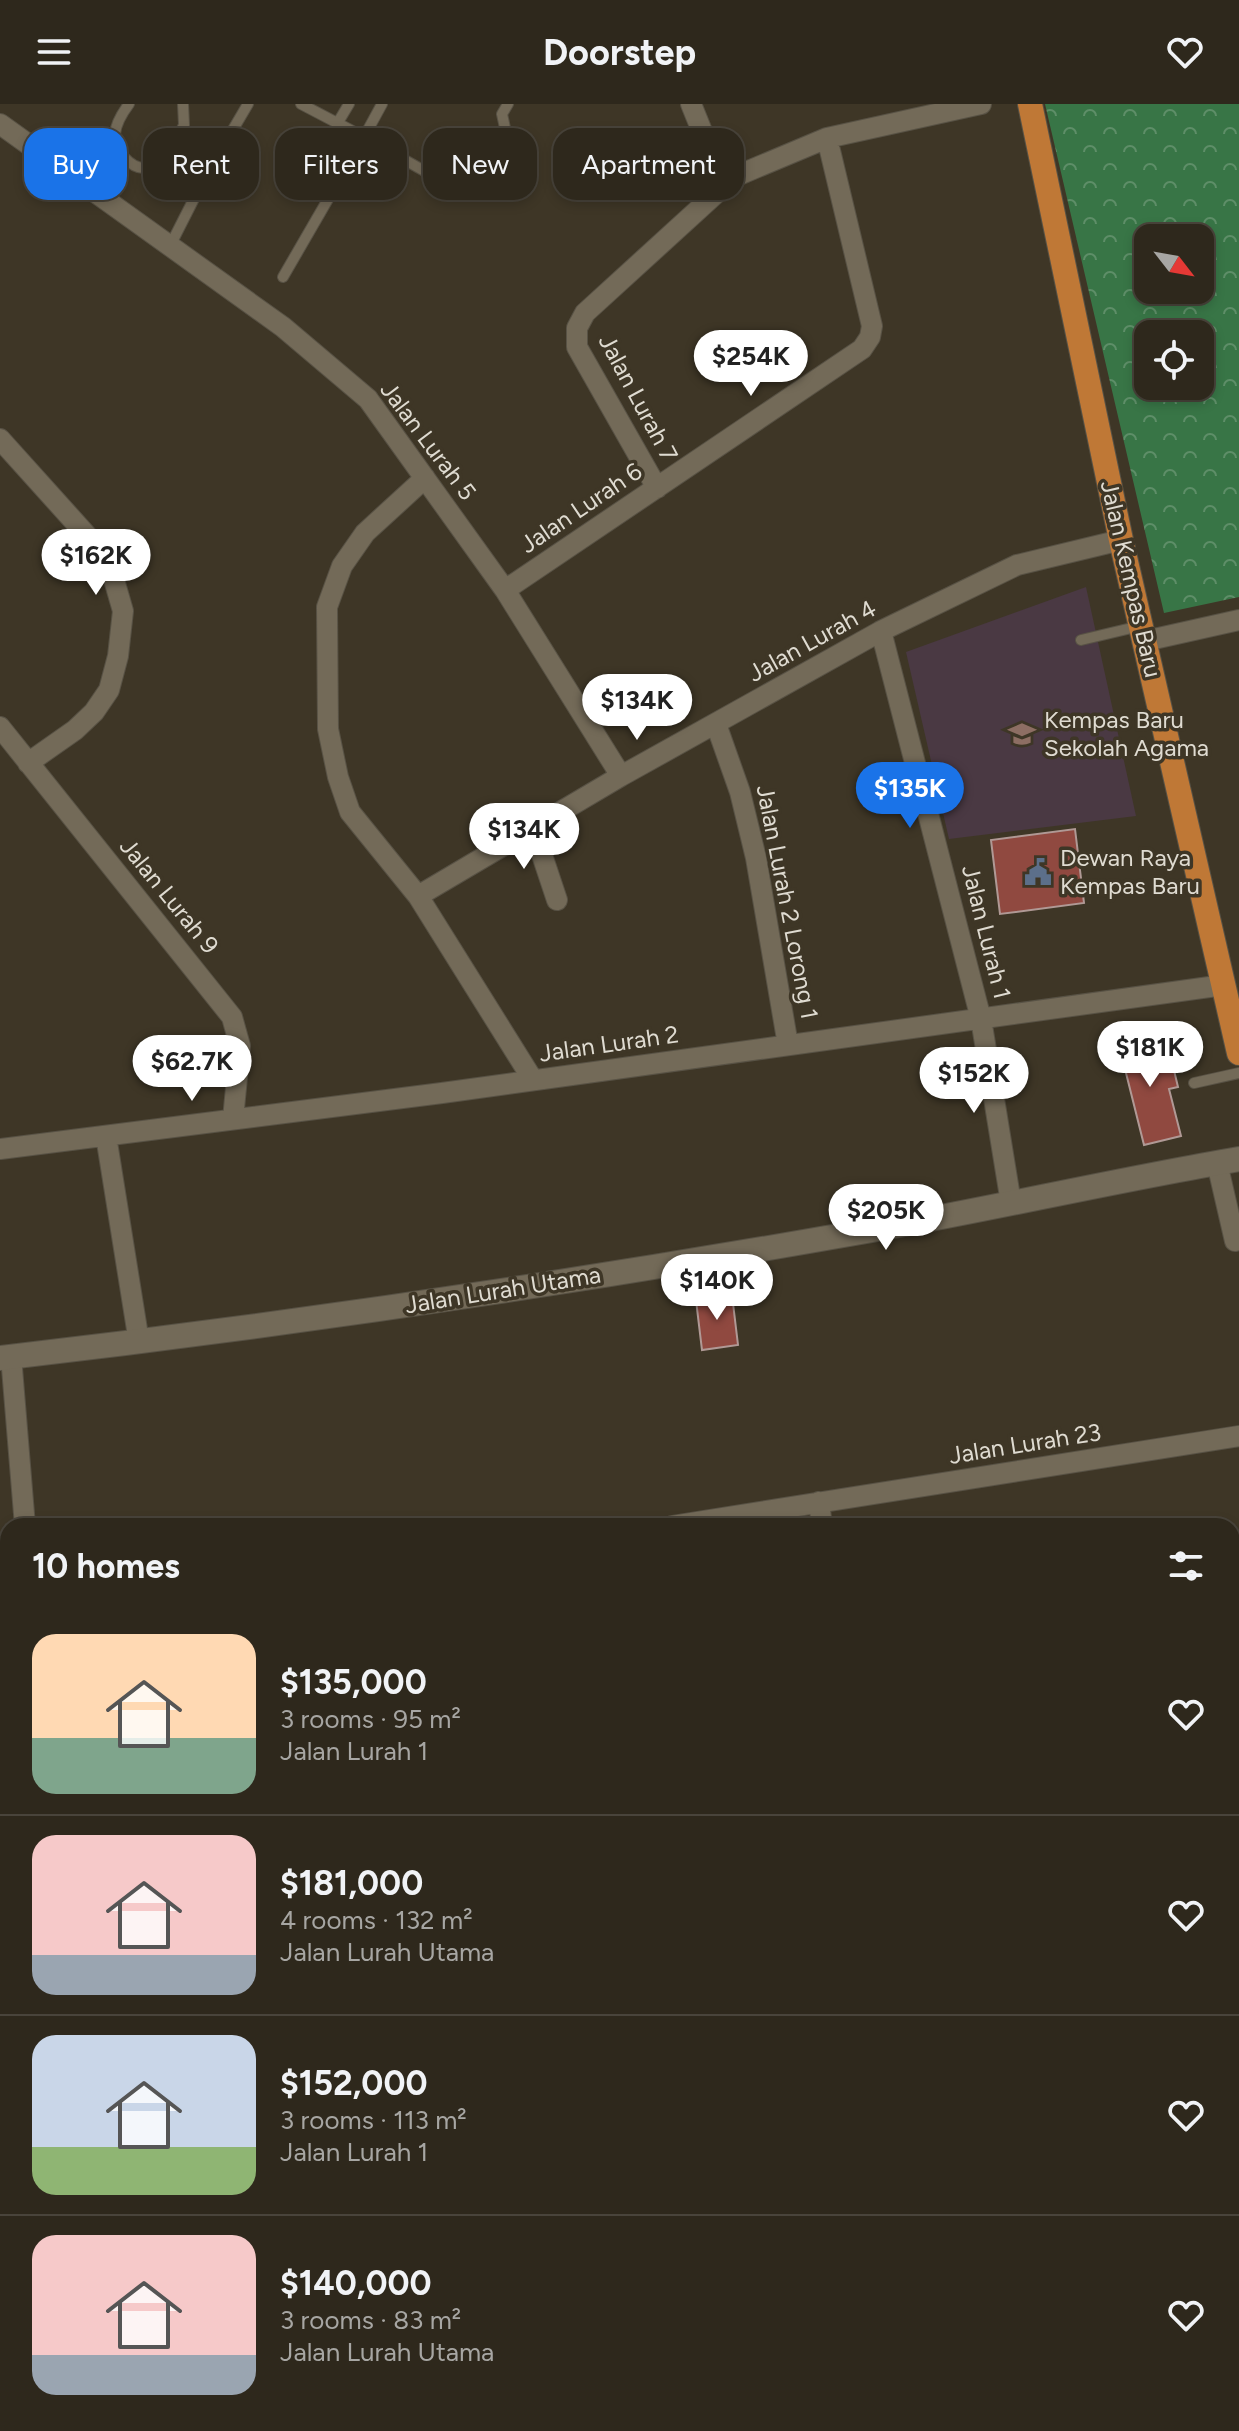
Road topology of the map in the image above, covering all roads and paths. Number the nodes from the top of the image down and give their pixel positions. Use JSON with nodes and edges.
{"nodes":[{"id":1,"x":129,"y":104,"type":"edge"},
{"id":2,"x":183,"y":104,"type":"edge"},
{"id":3,"x":248,"y":104,"type":"edge"},
{"id":4,"x":301,"y":104,"type":"edge"},
{"id":5,"x":349,"y":104,"type":"edge"},
{"id":6,"x":382,"y":104,"type":"edge"},
{"id":7,"x":508,"y":104,"type":"edge"},
{"id":8,"x":691,"y":104,"type":"edge"},
{"id":9,"x":981,"y":104,"type":"edge"},
{"id":10,"x":1030,"y":104,"type":"edge"},
{"id":11,"x":0,"y":124,"type":"edge"},
{"id":12,"x":337,"y":124,"type":"junction"},
{"id":13,"x":182,"y":128,"type":"edge"},
{"id":14,"x":234,"y":128,"type":"edge"},
{"id":15,"x":345,"y":128,"type":"edge"},
{"id":16,"x":369,"y":128,"type":"edge"},
{"id":17,"x":701,"y":128,"type":"edge"},
{"id":18,"x":827,"y":138,"type":"junction"},
{"id":19,"x":407,"y":161,"type":"edge"},
{"id":20,"x":143,"y":169,"type":"edge"},
{"id":21,"x":744,"y":173,"type":"edge"},
{"id":22,"x":193,"y":200,"type":"edge"},
{"id":23,"x":328,"y":200,"type":"edge"},
{"id":24,"x":709,"y":200,"type":"edge"},
{"id":25,"x":170,"y":246,"type":"junction"},
{"id":26,"x":283,"y":277,"type":"dead end"},
{"id":27,"x":0,"y":439,"type":"edge"},
{"id":28,"x":425,"y":478,"type":"junction"},
{"id":29,"x":657,"y":488,"type":"junction"},
{"id":30,"x":1121,"y":540,"type":"junction"},
{"id":31,"x":505,"y":590,"type":"junction"},
{"id":32,"x":1239,"y":620,"type":"edge"},
{"id":33,"x":881,"y":631,"type":"junction"},
{"id":34,"x":1143,"y":633,"type":"junction"},
{"id":35,"x":1081,"y":640,"type":"dead end"},
{"id":36,"x":716,"y":724,"type":"junction"},
{"id":37,"x":0,"y":727,"type":"edge"},
{"id":38,"x":28,"y":763,"type":"junction"},
{"id":39,"x":621,"y":776,"type":"junction"},
{"id":40,"x":533,"y":828,"type":"junction"},
{"id":41,"x":418,"y":896,"type":"junction"},
{"id":42,"x":557,"y":900,"type":"dead end"},
{"id":43,"x":1224,"y":985,"type":"junction"},
{"id":44,"x":981,"y":1019,"type":"junction"},
{"id":45,"x":788,"y":1045,"type":"junction"},
{"id":46,"x":1239,"y":1053,"type":"edge"},
{"id":47,"x":1239,"y":1073,"type":"edge"},
{"id":48,"x":533,"y":1080,"type":"junction"},
{"id":49,"x":1194,"y":1083,"type":"dead end"},
{"id":50,"x":233,"y":1119,"type":"junction"},
{"id":51,"x":106,"y":1136,"type":"junction"},
{"id":52,"x":1,"y":1144,"type":"edge"},
{"id":53,"x":1228,"y":1161,"type":"edge"},
{"id":54,"x":1011,"y":1203,"type":"junction"},
{"id":55,"x":1235,"y":1241,"type":"dead end"},
{"id":56,"x":139,"y":1342,"type":"junction"},
{"id":57,"x":6,"y":1357,"type":"edge"},
{"id":58,"x":1239,"y":1436,"type":"edge"},
{"id":59,"x":819,"y":1502,"type":"junction"},
{"id":60,"x":24,"y":1518,"type":"edge"},
{"id":61,"x":721,"y":1518,"type":"edge"},
{"id":62,"x":821,"y":1518,"type":"edge"}],
"edges":[{"from":1,"to":20,"type":"lane"},
{"from":2,"to":13,"type":"lane"},
{"from":3,"to":14,"type":"lane"},
{"from":4,"to":12,"type":"lane"},
{"from":5,"to":12,"type":"lane"},
{"from":6,"to":16,"type":"lane"},
{"from":7,"to":19,"type":"lane"},
{"from":8,"to":17,"type":"street"},
{"from":9,"to":18,"type":"street","name":"Jalan Lurah 7"},
{"from":10,"to":30,"type":"main road","name":"Jalan Kempas Baru"},
{"from":11,"to":25,"type":"street","name":"Jalan Lurah 5"},
{"from":12,"to":15,"type":"lane"},
{"from":18,"to":21,"type":"street","name":"Jalan Lurah 7"},
{"from":18,"to":29,"type":"street","name":"Jalan Lurah 6"},
{"from":22,"to":25,"type":"lane"},
{"from":23,"to":26,"type":"lane"},
{"from":24,"to":29,"type":"street","name":"Jalan Lurah 7"},
{"from":25,"to":28,"type":"street","name":"Jalan Lurah 5"},
{"from":27,"to":38,"type":"street"},
{"from":28,"to":31,"type":"street","name":"Jalan Lurah 5"},
{"from":28,"to":41,"type":"street"},
{"from":29,"to":31,"type":"street","name":"Jalan Lurah 6"},
{"from":30,"to":33,"type":"street","name":"Jalan Lurah 4"},
{"from":30,"to":34,"type":"main road","name":"Jalan Kempas Baru"},
{"from":31,"to":39,"type":"street","name":"Jalan Lurah 5"},
{"from":32,"to":34,"type":"street"},
{"from":33,"to":36,"type":"street","name":"Jalan Lurah 4"},
{"from":33,"to":44,"type":"street","name":"Jalan Lurah 1"},
{"from":34,"to":35,"type":"lane"},
{"from":34,"to":43,"type":"main road","name":"Jalan Kempas Baru"},
{"from":36,"to":39,"type":"street","name":"Jalan Lurah 4"},
{"from":36,"to":45,"type":"street","name":"Jalan Lurah 2 Lorong 1"},
{"from":37,"to":38,"type":"street","name":"Jalan Lurah 9"},
{"from":38,"to":50,"type":"street","name":"Jalan Lurah 9"},
{"from":39,"to":40,"type":"street","name":"Jalan Lurah 4"},
{"from":40,"to":41,"type":"street","name":"Jalan Lurah 4"},
{"from":40,"to":42,"type":"street"},
{"from":41,"to":48,"type":"street"},
{"from":43,"to":44,"type":"street","name":"Jalan Lurah 2"},
{"from":43,"to":46,"type":"main road","name":"Jalan Kempas Baru"},
{"from":44,"to":45,"type":"street","name":"Jalan Lurah 2"},
{"from":44,"to":54,"type":"street","name":"Jalan Lurah 1"},
{"from":45,"to":48,"type":"street","name":"Jalan Lurah 2"},
{"from":47,"to":49,"type":"lane"},
{"from":48,"to":50,"type":"street","name":"Jalan Lurah 2"},
{"from":50,"to":51,"type":"street","name":"Jalan Lurah 2"},
{"from":51,"to":52,"type":"street","name":"Jalan Lurah 2"},
{"from":51,"to":56,"type":"street"},
{"from":53,"to":54,"type":"street","name":"Jalan Lurah Utama"},
{"from":53,"to":55,"type":"street"},
{"from":54,"to":56,"type":"street","name":"Jalan Lurah Utama"},
{"from":56,"to":57,"type":"street","name":"Jalan Lurah Utama"},
{"from":57,"to":60,"type":"street"},
{"from":58,"to":59,"type":"street","name":"Jalan Lurah 23"},
{"from":59,"to":61,"type":"street","name":"Jalan Lurah 23"},
{"from":59,"to":62,"type":"street"}]}
